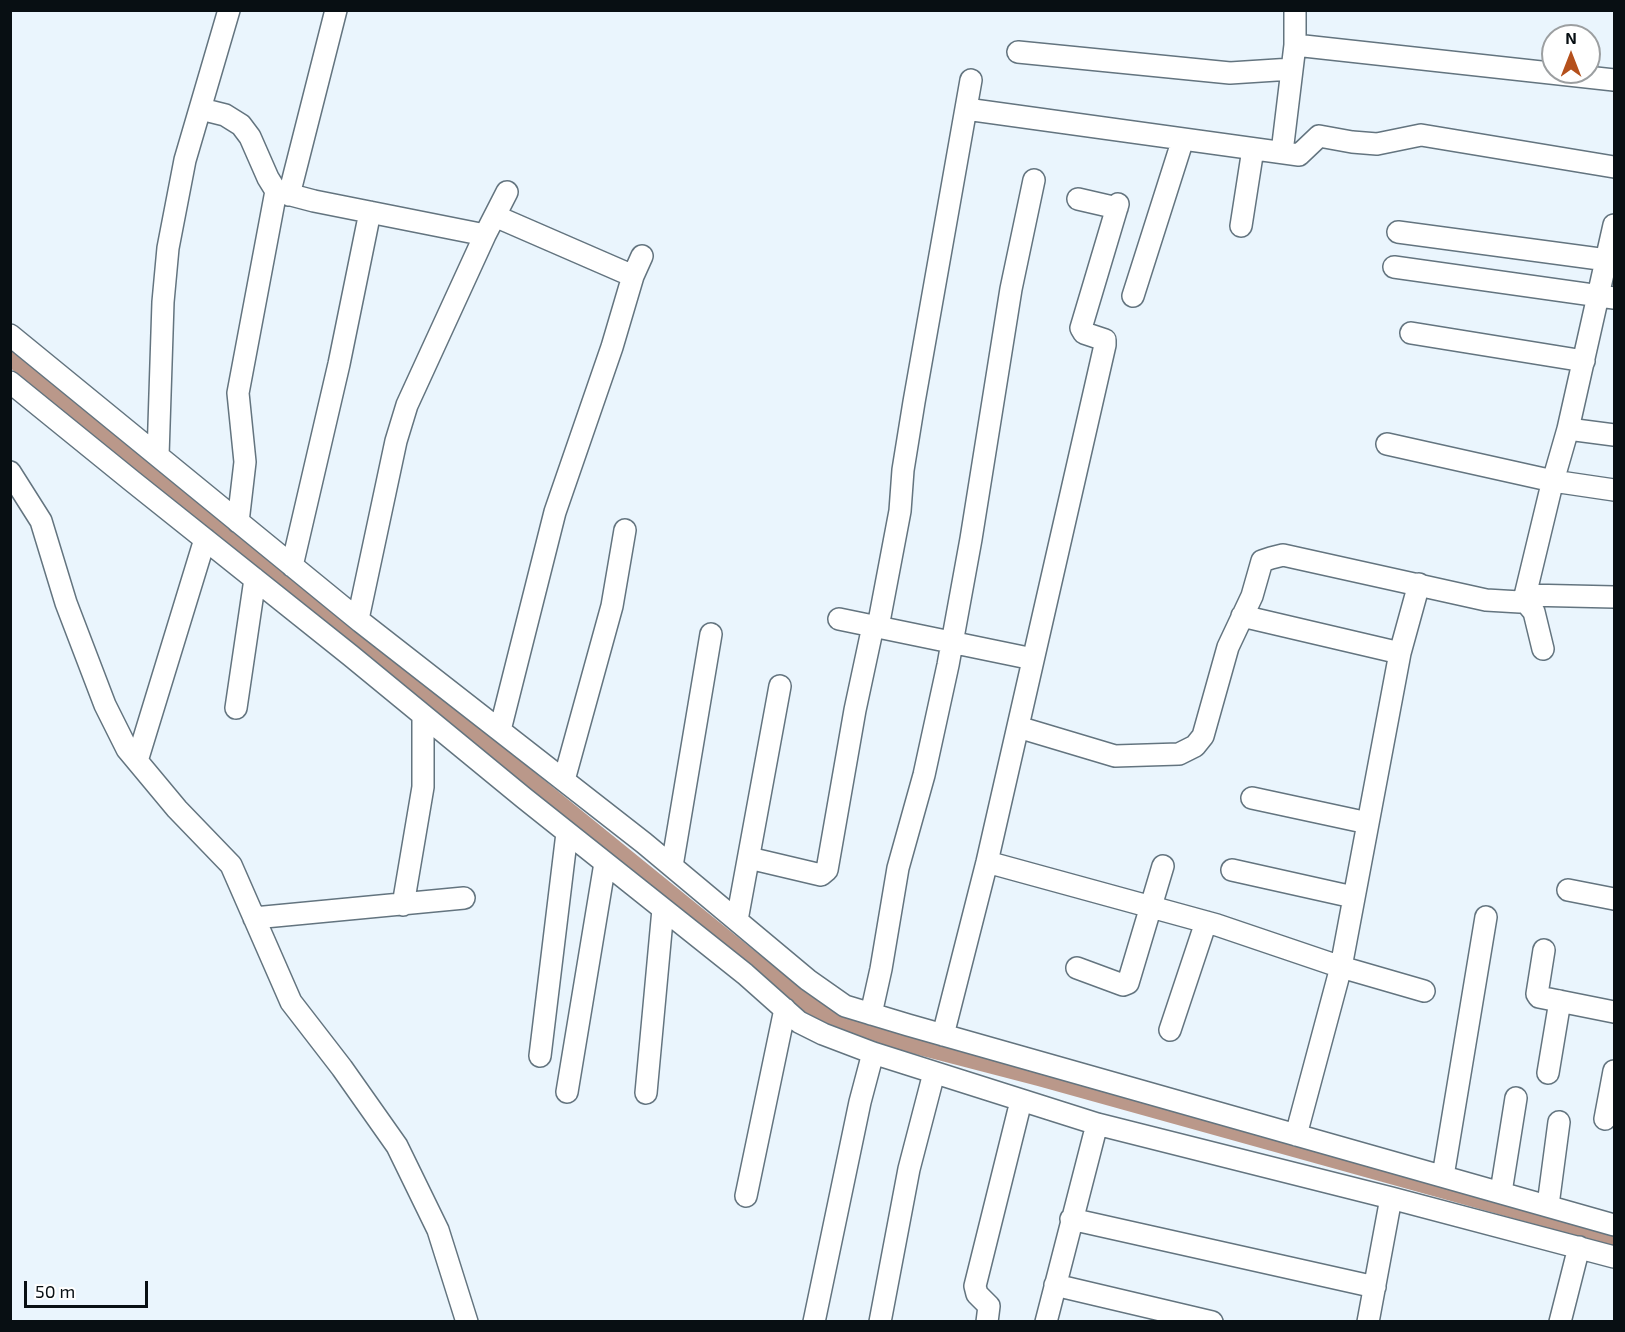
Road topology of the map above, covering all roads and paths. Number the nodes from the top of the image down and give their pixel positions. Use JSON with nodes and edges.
{"nodes":[{"id":1,"x":229,"y":10,"type":"edge"},
{"id":2,"x":336,"y":10,"type":"edge"},
{"id":3,"x":1295,"y":10,"type":"edge"},
{"id":4,"x":1295,"y":45,"type":"junction"},
{"id":5,"x":1018,"y":52,"type":"dead end"},
{"id":6,"x":1292,"y":69,"type":"junction"},
{"id":7,"x":1614,"y":80,"type":"edge"},
{"id":8,"x":971,"y":81,"type":"dead end"},
{"id":9,"x":201,"y":108,"type":"junction"},
{"id":10,"x":966,"y":109,"type":"junction"},
{"id":11,"x":1183,"y":139,"type":"junction"},
{"id":12,"x":1253,"y":149,"type":"junction"},
{"id":13,"x":1282,"y":153,"type":"junction"},
{"id":14,"x":1614,"y":167,"type":"edge"},
{"id":15,"x":1034,"y":180,"type":"dead end"},
{"id":16,"x":507,"y":192,"type":"dead end"},
{"id":17,"x":283,"y":193,"type":"junction"},
{"id":18,"x":1078,"y":199,"type":"dead end"},
{"id":19,"x":370,"y":212,"type":"junction"},
{"id":20,"x":495,"y":216,"type":"junction"},
{"id":21,"x":1614,"y":225,"type":"edge"},
{"id":22,"x":1241,"y":226,"type":"dead end"},
{"id":23,"x":1398,"y":232,"type":"dead end"},
{"id":24,"x":484,"y":235,"type":"junction"},
{"id":25,"x":642,"y":256,"type":"dead end"},
{"id":26,"x":1606,"y":260,"type":"junction"},
{"id":27,"x":1394,"y":267,"type":"dead end"},
{"id":28,"x":633,"y":276,"type":"junction"},
{"id":29,"x":1133,"y":296,"type":"dead end"},
{"id":30,"x":1607,"y":296,"type":"edge"},
{"id":31,"x":1411,"y":333,"type":"dead end"},
{"id":32,"x":10,"y":335,"type":"edge"},
{"id":33,"x":1584,"y":361,"type":"junction"},
{"id":34,"x":10,"y":382,"type":"edge"},
{"id":35,"x":1568,"y":429,"type":"junction"},
{"id":36,"x":1614,"y":435,"type":"edge"},
{"id":37,"x":1387,"y":444,"type":"dead end"},
{"id":38,"x":158,"y":456,"type":"junction"},
{"id":39,"x":10,"y":472,"type":"edge"},
{"id":40,"x":1553,"y":481,"type":"junction"},
{"id":41,"x":1614,"y":490,"type":"edge"},
{"id":42,"x":238,"y":522,"type":"junction"},
{"id":43,"x":626,"y":530,"type":"dead end"},
{"id":44,"x":205,"y":539,"type":"junction"},
{"id":45,"x":292,"y":566,"type":"junction"},
{"id":46,"x":255,"y":579,"type":"junction"},
{"id":47,"x":1419,"y":584,"type":"junction"},
{"id":48,"x":1525,"y":597,"type":"junction"},
{"id":49,"x":1614,"y":597,"type":"edge"},
{"id":50,"x":1242,"y":616,"type":"junction"},
{"id":51,"x":358,"y":619,"type":"junction"},
{"id":52,"x":838,"y":620,"type":"dead end"},
{"id":53,"x":875,"y":627,"type":"junction"},
{"id":54,"x":711,"y":634,"type":"dead end"},
{"id":55,"x":953,"y":642,"type":"junction"},
{"id":56,"x":1542,"y":649,"type":"dead end"},
{"id":57,"x":1400,"y":653,"type":"junction"},
{"id":58,"x":1033,"y":659,"type":"junction"},
{"id":59,"x":780,"y":686,"type":"dead end"},
{"id":60,"x":236,"y":708,"type":"dead end"},
{"id":61,"x":423,"y":715,"type":"junction"},
{"id":62,"x":1018,"y":727,"type":"junction"},
{"id":63,"x":500,"y":730,"type":"junction"},
{"id":64,"x":137,"y":761,"type":"junction"},
{"id":65,"x":564,"y":780,"type":"junction"},
{"id":66,"x":1252,"y":798,"type":"dead end"},
{"id":67,"x":1368,"y":823,"type":"junction"},
{"id":68,"x":567,"y":833,"type":"junction"},
{"id":69,"x":748,"y":858,"type":"junction"},
{"id":70,"x":987,"y":862,"type":"junction"},
{"id":71,"x":605,"y":863,"type":"junction"},
{"id":72,"x":672,"y":866,"type":"junction"},
{"id":73,"x":1163,"y":866,"type":"dead end"},
{"id":74,"x":1232,"y":870,"type":"dead end"},
{"id":75,"x":1568,"y":890,"type":"dead end"},
{"id":76,"x":1353,"y":897,"type":"junction"},
{"id":77,"x":464,"y":898,"type":"dead end"},
{"id":78,"x":1614,"y":899,"type":"edge"},
{"id":79,"x":403,"y":905,"type":"junction"},
{"id":80,"x":1152,"y":907,"type":"junction"},
{"id":81,"x":663,"y":909,"type":"junction"},
{"id":82,"x":1486,"y":917,"type":"dead end"},
{"id":83,"x":254,"y":918,"type":"junction"},
{"id":84,"x":737,"y":920,"type":"junction"},
{"id":85,"x":1206,"y":922,"type":"junction"},
{"id":86,"x":1544,"y":950,"type":"dead end"},
{"id":87,"x":1341,"y":967,"type":"junction"},
{"id":88,"x":1077,"y":968,"type":"dead end"},
{"id":89,"x":1424,"y":991,"type":"dead end"},
{"id":90,"x":1560,"y":1001,"type":"junction"},
{"id":91,"x":785,"y":1009,"type":"junction"},
{"id":92,"x":1614,"y":1012,"type":"edge"},
{"id":93,"x":871,"y":1014,"type":"junction"},
{"id":94,"x":1170,"y":1030,"type":"dead end"},
{"id":95,"x":943,"y":1035,"type":"junction"},
{"id":96,"x":873,"y":1053,"type":"junction"},
{"id":97,"x":540,"y":1056,"type":"dead end"},
{"id":98,"x":1614,"y":1071,"type":"edge"},
{"id":99,"x":934,"y":1073,"type":"junction"},
{"id":100,"x":1548,"y":1073,"type":"dead end"},
{"id":101,"x":567,"y":1092,"type":"dead end"},
{"id":102,"x":646,"y":1093,"type":"dead end"},
{"id":103,"x":1516,"y":1098,"type":"dead end"},
{"id":104,"x":1021,"y":1101,"type":"junction"},
{"id":105,"x":1605,"y":1119,"type":"dead end"},
{"id":106,"x":1559,"y":1122,"type":"dead end"},
{"id":107,"x":1096,"y":1124,"type":"junction"},
{"id":108,"x":1296,"y":1135,"type":"junction"},
{"id":109,"x":1443,"y":1176,"type":"junction"},
{"id":110,"x":1500,"y":1192,"type":"junction"},
{"id":111,"x":746,"y":1196,"type":"dead end"},
{"id":112,"x":1392,"y":1198,"type":"junction"},
{"id":113,"x":1548,"y":1205,"type":"junction"},
{"id":114,"x":1071,"y":1219,"type":"junction"},
{"id":115,"x":1614,"y":1225,"type":"edge"},
{"id":116,"x":1579,"y":1247,"type":"junction"},
{"id":117,"x":1614,"y":1257,"type":"edge"},
{"id":118,"x":1054,"y":1285,"type":"junction"},
{"id":119,"x":1375,"y":1287,"type":"junction"},
{"id":120,"x":466,"y":1322,"type":"edge"},
{"id":121,"x":814,"y":1322,"type":"edge"},
{"id":122,"x":880,"y":1322,"type":"edge"},
{"id":123,"x":987,"y":1322,"type":"edge"},
{"id":124,"x":1046,"y":1322,"type":"edge"},
{"id":125,"x":1212,"y":1322,"type":"edge"},
{"id":126,"x":1368,"y":1322,"type":"edge"},
{"id":127,"x":1560,"y":1322,"type":"edge"}],
"edges":[{"from":1,"to":9,"type":"street"},
{"from":2,"to":17,"type":"street"},
{"from":3,"to":4,"type":"street"},
{"from":4,"to":6,"type":"street"},
{"from":4,"to":7,"type":"street"},
{"from":5,"to":6,"type":"street"},
{"from":6,"to":13,"type":"street"},
{"from":8,"to":10,"type":"street"},
{"from":9,"to":17,"type":"street"},
{"from":9,"to":38,"type":"street"},
{"from":10,"to":11,"type":"street"},
{"from":10,"to":53,"type":"street"},
{"from":11,"to":12,"type":"street"},
{"from":11,"to":29,"type":"street"},
{"from":12,"to":13,"type":"street"},
{"from":12,"to":22,"type":"street"},
{"from":13,"to":14,"type":"street"},
{"from":15,"to":55,"type":"street"},
{"from":16,"to":20,"type":"street"},
{"from":17,"to":19,"type":"street"},
{"from":17,"to":42,"type":"street"},
{"from":18,"to":58,"type":"street"},
{"from":19,"to":24,"type":"street"},
{"from":19,"to":45,"type":"street"},
{"from":20,"to":24,"type":"street"},
{"from":20,"to":28,"type":"street"},
{"from":21,"to":26,"type":"street"},
{"from":23,"to":26,"type":"street"},
{"from":24,"to":51,"type":"street"},
{"from":25,"to":28,"type":"street"},
{"from":26,"to":30,"type":"street"},
{"from":27,"to":30,"type":"street"},
{"from":28,"to":63,"type":"street"},
{"from":30,"to":33,"type":"street"},
{"from":31,"to":33,"type":"street"},
{"from":32,"to":38,"type":"street"},
{"from":33,"to":35,"type":"street"},
{"from":34,"to":44,"type":"street"},
{"from":35,"to":36,"type":"street"},
{"from":35,"to":40,"type":"street"},
{"from":37,"to":40,"type":"street"},
{"from":38,"to":42,"type":"street"},
{"from":39,"to":64,"type":"street"},
{"from":40,"to":41,"type":"street"},
{"from":40,"to":48,"type":"street"},
{"from":42,"to":45,"type":"street"},
{"from":43,"to":65,"type":"street"},
{"from":44,"to":46,"type":"street"},
{"from":44,"to":64,"type":"street"},
{"from":45,"to":51,"type":"street"},
{"from":46,"to":60,"type":"street"},
{"from":46,"to":61,"type":"street"},
{"from":47,"to":48,"type":"street"},
{"from":47,"to":50,"type":"street"},
{"from":47,"to":57,"type":"street"},
{"from":48,"to":49,"type":"street"},
{"from":48,"to":56,"type":"street"},
{"from":50,"to":57,"type":"street"},
{"from":50,"to":62,"type":"street"},
{"from":51,"to":63,"type":"street"},
{"from":52,"to":53,"type":"street"},
{"from":53,"to":55,"type":"street"},
{"from":53,"to":69,"type":"street"},
{"from":54,"to":72,"type":"street"},
{"from":55,"to":58,"type":"street"},
{"from":55,"to":93,"type":"street"},
{"from":57,"to":67,"type":"street"},
{"from":58,"to":62,"type":"street"},
{"from":59,"to":69,"type":"street"},
{"from":61,"to":68,"type":"street"},
{"from":61,"to":79,"type":"street"},
{"from":62,"to":70,"type":"street"},
{"from":63,"to":65,"type":"street"},
{"from":64,"to":83,"type":"street"},
{"from":65,"to":72,"type":"street"},
{"from":66,"to":67,"type":"street"},
{"from":67,"to":76,"type":"street"},
{"from":68,"to":71,"type":"street"},
{"from":68,"to":97,"type":"street"},
{"from":69,"to":84,"type":"street"},
{"from":70,"to":80,"type":"street"},
{"from":70,"to":95,"type":"street"},
{"from":71,"to":81,"type":"street"},
{"from":71,"to":101,"type":"street"},
{"from":72,"to":84,"type":"street"},
{"from":73,"to":80,"type":"street"},
{"from":74,"to":76,"type":"street"},
{"from":75,"to":78,"type":"street"},
{"from":76,"to":87,"type":"street"},
{"from":77,"to":79,"type":"street"},
{"from":79,"to":83,"type":"street"},
{"from":80,"to":85,"type":"street"},
{"from":80,"to":88,"type":"street"},
{"from":81,"to":91,"type":"street"},
{"from":81,"to":102,"type":"street"},
{"from":82,"to":109,"type":"street"},
{"from":83,"to":120,"type":"street"},
{"from":84,"to":93,"type":"street"},
{"from":85,"to":87,"type":"street"},
{"from":85,"to":94,"type":"street"},
{"from":86,"to":90,"type":"street"},
{"from":87,"to":89,"type":"street"},
{"from":87,"to":108,"type":"street"},
{"from":90,"to":92,"type":"street"},
{"from":90,"to":100,"type":"street"},
{"from":91,"to":96,"type":"street"},
{"from":91,"to":111,"type":"street"},
{"from":93,"to":95,"type":"street"},
{"from":95,"to":108,"type":"street"},
{"from":96,"to":99,"type":"street"},
{"from":96,"to":121,"type":"street"},
{"from":98,"to":105,"type":"street"},
{"from":99,"to":104,"type":"street"},
{"from":99,"to":122,"type":"street"},
{"from":103,"to":110,"type":"street"},
{"from":104,"to":107,"type":"street"},
{"from":104,"to":123,"type":"street"},
{"from":106,"to":113,"type":"street"},
{"from":107,"to":112,"type":"street"},
{"from":107,"to":114,"type":"street"},
{"from":108,"to":109,"type":"street"},
{"from":109,"to":110,"type":"street"},
{"from":110,"to":113,"type":"street"},
{"from":112,"to":116,"type":"street"},
{"from":112,"to":119,"type":"street"},
{"from":113,"to":115,"type":"street"},
{"from":114,"to":118,"type":"street"},
{"from":114,"to":119,"type":"street"},
{"from":116,"to":117,"type":"street"},
{"from":116,"to":127,"type":"street"},
{"from":118,"to":124,"type":"street"},
{"from":118,"to":125,"type":"street"},
{"from":119,"to":126,"type":"street"}]}
